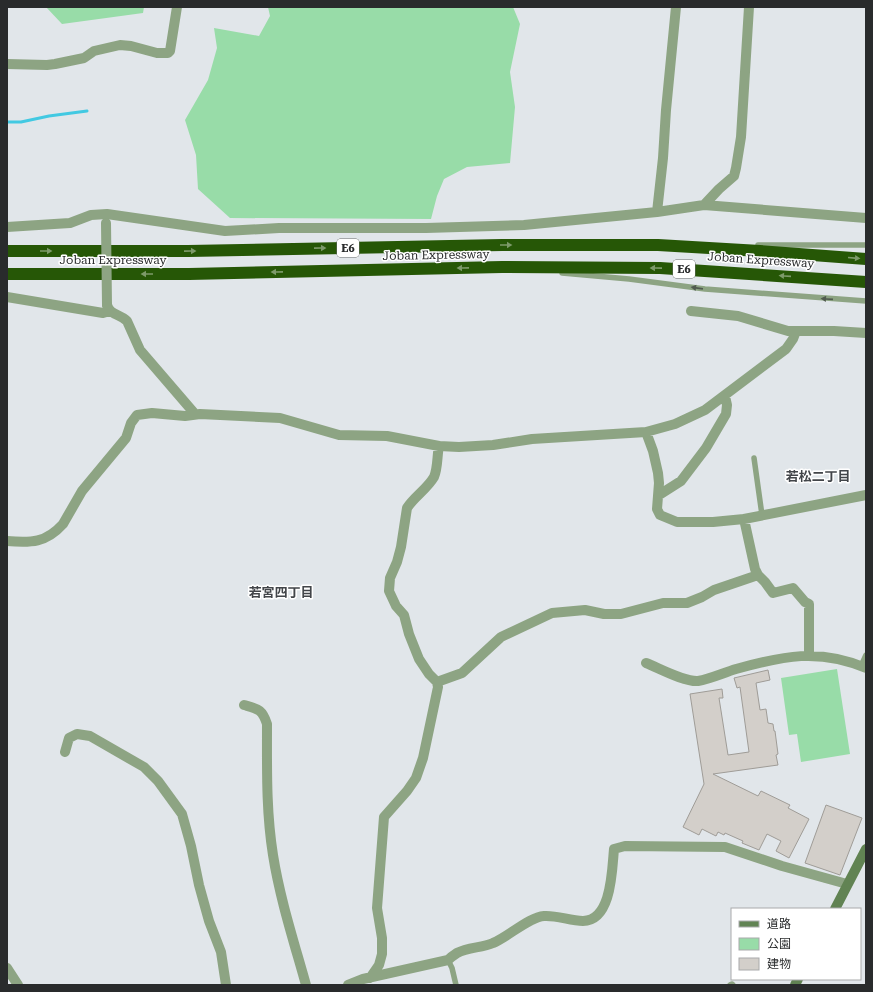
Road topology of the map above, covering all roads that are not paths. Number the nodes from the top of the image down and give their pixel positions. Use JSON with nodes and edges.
{"nodes":[{"id":1,"x":177,"y":7,"type":"edge"},
{"id":2,"x":676,"y":7,"type":"edge"},
{"id":3,"x":749,"y":7,"type":"edge"},
{"id":4,"x":7,"y":64,"type":"edge"},
{"id":5,"x":704,"y":205,"type":"junction"},
{"id":6,"x":657,"y":212,"type":"junction"},
{"id":7,"x":107,"y":218,"type":"junction"},
{"id":8,"x":866,"y":218,"type":"edge"},
{"id":9,"x":7,"y":227,"type":"edge"},
{"id":10,"x":866,"y":245,"type":"edge"},
{"id":11,"x":689,"y":247,"type":"junction"},
{"id":12,"x":7,"y":251,"type":"edge"},
{"id":13,"x":866,"y":259,"type":"edge"},
{"id":14,"x":502,"y":267,"type":"junction"},
{"id":15,"x":7,"y":274,"type":"edge"},
{"id":16,"x":866,"y":282,"type":"edge"},
{"id":17,"x":7,"y":297,"type":"edge"},
{"id":18,"x":866,"y":301,"type":"edge"},
{"id":19,"x":108,"y":308,"type":"junction"},
{"id":20,"x":691,"y":311,"type":"dead end"},
{"id":21,"x":796,"y":331,"type":"junction"},
{"id":22,"x":866,"y":333,"type":"edge"},
{"id":23,"x":725,"y":396,"type":"junction"},
{"id":24,"x":195,"y":414,"type":"junction"},
{"id":25,"x":646,"y":432,"type":"junction"},
{"id":26,"x":439,"y":446,"type":"junction"},
{"id":27,"x":754,"y":458,"type":"dead end"},
{"id":28,"x":658,"y":495,"type":"junction"},
{"id":29,"x":866,"y":495,"type":"edge"},
{"id":30,"x":762,"y":515,"type":"junction"},
{"id":31,"x":744,"y":519,"type":"junction"},
{"id":32,"x":7,"y":542,"type":"edge"},
{"id":33,"x":758,"y":575,"type":"junction"},
{"id":34,"x":809,"y":655,"type":"junction"},
{"id":35,"x":866,"y":655,"type":"edge"},
{"id":36,"x":646,"y":663,"type":"dead end"},
{"id":37,"x":864,"y":667,"type":"edge"},
{"id":38,"x":437,"y":682,"type":"junction"},
{"id":39,"x":244,"y":705,"type":"dead end"},
{"id":40,"x":65,"y":752,"type":"dead end"},
{"id":41,"x":866,"y":849,"type":"edge"},
{"id":42,"x":848,"y":884,"type":"junction"},
{"id":43,"x":836,"y":908,"type":"edge"},
{"id":44,"x":448,"y":960,"type":"junction"},
{"id":45,"x":7,"y":968,"type":"edge"},
{"id":46,"x":370,"y":978,"type":"junction"},
{"id":47,"x":18,"y":985,"type":"edge"},
{"id":48,"x":226,"y":985,"type":"edge"},
{"id":49,"x":306,"y":985,"type":"edge"},
{"id":50,"x":348,"y":985,"type":"edge"},
{"id":51,"x":456,"y":985,"type":"edge"},
{"id":52,"x":730,"y":985,"type":"edge"},
{"id":53,"x":733,"y":985,"type":"edge"}],
"edges":[{"from":1,"to":4,"type":"street"},
{"from":2,"to":6,"type":"street"},
{"from":3,"to":5,"type":"street"},
{"from":5,"to":6,"type":"street"},
{"from":5,"to":8,"type":"street"},
{"from":6,"to":7,"type":"street"},
{"from":7,"to":9,"type":"street"},
{"from":7,"to":19,"type":"street","bridge":true},
{"from":10,"to":11,"type":"lane"},
{"from":12,"to":11,"type":"highway","name":"Joban Expressway","number":"E6","one_way":true},
{"from":11,"to":13,"type":"highway","name":"Joban Expressway","number":"E6","one_way":true},
{"from":14,"to":15,"type":"highway","name":"Joban Expressway","number":"E6","one_way":true},
{"from":16,"to":14,"type":"highway","name":"Joban Expressway","number":"E6","one_way":true},
{"from":18,"to":14,"type":"lane","one_way":true},
{"from":17,"to":19,"type":"street"},
{"from":19,"to":24,"type":"street"},
{"from":20,"to":21,"type":"street"},
{"from":21,"to":22,"type":"street"},
{"from":21,"to":23,"type":"street"},
{"from":23,"to":25,"type":"street"},
{"from":23,"to":28,"type":"street"},
{"from":24,"to":26,"type":"street"},
{"from":24,"to":32,"type":"street"},
{"from":25,"to":26,"type":"street"},
{"from":25,"to":28,"type":"street"},
{"from":26,"to":38,"type":"street"},
{"from":27,"to":30,"type":"lane"},
{"from":28,"to":31,"type":"street"},
{"from":29,"to":30,"type":"street"},
{"from":30,"to":31,"type":"street"},
{"from":31,"to":33,"type":"street"},
{"from":33,"to":34,"type":"street"},
{"from":33,"to":38,"type":"street"},
{"from":34,"to":36,"type":"street"},
{"from":34,"to":37,"type":"street"},
{"from":35,"to":37,"type":"lane"},
{"from":38,"to":46,"type":"street"},
{"from":39,"to":49,"type":"street"},
{"from":40,"to":48,"type":"street"},
{"from":41,"to":42,"type":"street"},
{"from":42,"to":43,"type":"street"},
{"from":42,"to":44,"type":"street"},
{"from":44,"to":46,"type":"street"},
{"from":44,"to":51,"type":"lane"},
{"from":45,"to":47,"type":"street"},
{"from":46,"to":50,"type":"street"},
{"from":52,"to":53,"type":"lane"}]}
